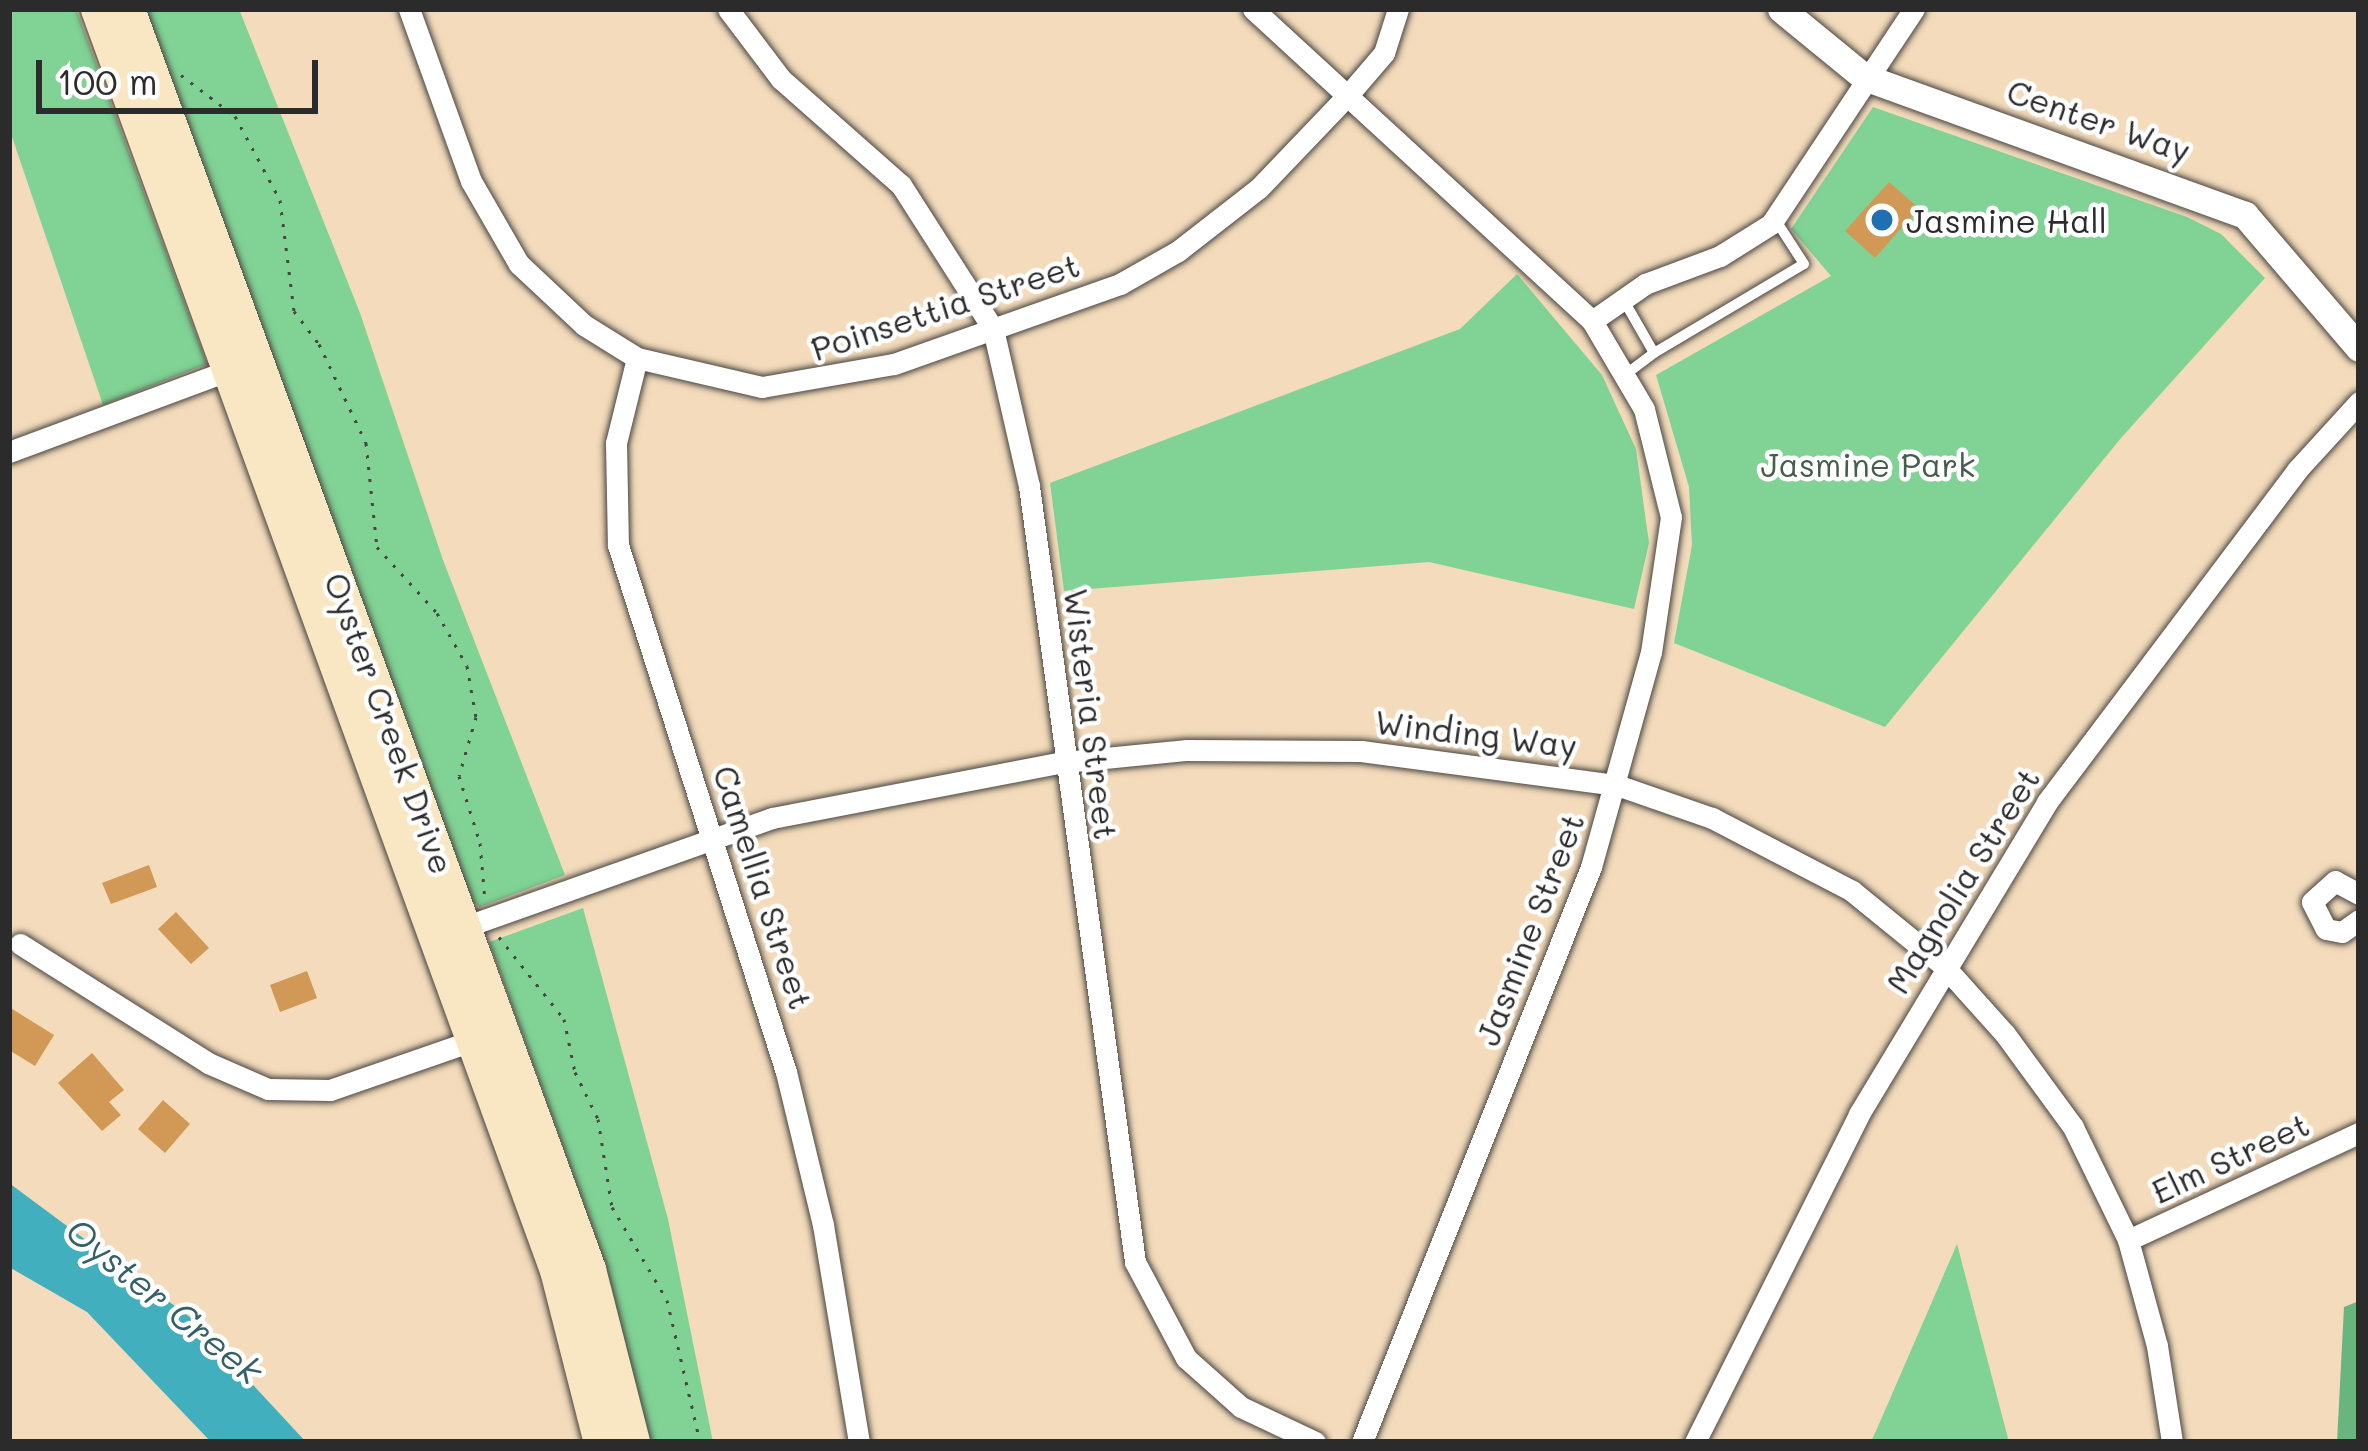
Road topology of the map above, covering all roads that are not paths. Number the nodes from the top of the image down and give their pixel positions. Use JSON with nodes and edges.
{"nodes":[{"id":1,"x":97,"y":9,"type":"edge"},
{"id":2,"x":128,"y":9,"type":"edge"},
{"id":3,"x":409,"y":9,"type":"edge"},
{"id":4,"x":728,"y":9,"type":"edge"},
{"id":5,"x":1253,"y":9,"type":"edge"},
{"id":6,"x":1398,"y":9,"type":"edge"},
{"id":7,"x":1780,"y":9,"type":"edge"},
{"id":8,"x":1914,"y":9,"type":"edge"},
{"id":9,"x":1864,"y":77,"type":"junction"},
{"id":10,"x":1348,"y":95,"type":"junction"},
{"id":11,"x":1775,"y":219,"type":"junction"},
{"id":12,"x":1623,"y":299,"type":"junction"},
{"id":13,"x":1592,"y":321,"type":"junction"},
{"id":14,"x":993,"y":329,"type":"junction"},
{"id":15,"x":2359,"y":348,"type":"edge"},
{"id":16,"x":1654,"y":352,"type":"junction"},
{"id":17,"x":638,"y":358,"type":"junction"},
{"id":18,"x":243,"y":365,"type":"junction"},
{"id":19,"x":1626,"y":374,"type":"junction"},
{"id":20,"x":2359,"y":402,"type":"edge"},
{"id":21,"x":9,"y":452,"type":"edge"},
{"id":22,"x":1064,"y":762,"type":"junction"},
{"id":23,"x":1617,"y":785,"type":"junction"},
{"id":24,"x":716,"y":838,"type":"junction"},
{"id":25,"x":2359,"y":894,"type":"edge"},
{"id":26,"x":465,"y":927,"type":"junction"},
{"id":27,"x":2356,"y":933,"type":"edge"},
{"id":28,"x":20,"y":944,"type":"dead end"},
{"id":29,"x":1944,"y":966,"type":"junction"},
{"id":30,"x":489,"y":1035,"type":"junction"},
{"id":31,"x":2359,"y":1133,"type":"edge"},
{"id":32,"x":2128,"y":1240,"type":"junction"},
{"id":33,"x":601,"y":1442,"type":"edge"},
{"id":34,"x":633,"y":1442,"type":"edge"},
{"id":35,"x":859,"y":1442,"type":"edge"},
{"id":36,"x":1315,"y":1442,"type":"edge"},
{"id":37,"x":1362,"y":1442,"type":"edge"},
{"id":38,"x":1695,"y":1442,"type":"edge"},
{"id":39,"x":2172,"y":1442,"type":"edge"}],
"edges":[{"from":1,"to":18,"type":"main road","name":"Oyster Creek Drive"},
{"from":2,"to":18,"type":"main road","name":"Oyster Creek Drive"},
{"from":3,"to":17,"type":"street","name":"Poinsettia Street"},
{"from":4,"to":14,"type":"street","name":"Wisteria Street"},
{"from":5,"to":10,"type":"street","name":"Jasmine Street"},
{"from":6,"to":10,"type":"street","name":"Poinsettia Street"},
{"from":7,"to":9,"type":"street","name":"Center Way"},
{"from":8,"to":9,"type":"street"},
{"from":9,"to":11,"type":"street"},
{"from":9,"to":15,"type":"street","name":"Center Way"},
{"from":10,"to":13,"type":"street","name":"Jasmine Street"},
{"from":10,"to":14,"type":"street","name":"Poinsettia Street"},
{"from":11,"to":12,"type":"street"},
{"from":11,"to":16,"type":"lane"},
{"from":12,"to":13,"type":"street"},
{"from":12,"to":16,"type":"lane"},
{"from":13,"to":19,"type":"street","name":"Jasmine Street"},
{"from":14,"to":17,"type":"street","name":"Poinsettia Street"},
{"from":14,"to":22,"type":"street","name":"Wisteria Street"},
{"from":16,"to":19,"type":"lane"},
{"from":17,"to":24,"type":"street","name":"Camellia Street"},
{"from":18,"to":21,"type":"street"},
{"from":18,"to":26,"type":"main road","name":"Oyster Creek Drive"},
{"from":19,"to":23,"type":"street","name":"Jasmine Street"},
{"from":20,"to":29,"type":"street","name":"Magnolia Street"},
{"from":22,"to":23,"type":"street","name":"Winding Way"},
{"from":22,"to":24,"type":"street","name":"Winding Way"},
{"from":22,"to":36,"type":"street","name":"Wisteria Street"},
{"from":23,"to":29,"type":"street","name":"Winding Way"},
{"from":23,"to":37,"type":"street","name":"Jasmine Street"},
{"from":24,"to":26,"type":"street","name":"Winding Way"},
{"from":24,"to":35,"type":"street","name":"Camellia Street"},
{"from":25,"to":27,"type":"street"},
{"from":26,"to":30,"type":"main road","name":"Oyster Creek Drive"},
{"from":28,"to":30,"type":"street"},
{"from":29,"to":32,"type":"street","name":"Winding Way"},
{"from":29,"to":38,"type":"street","name":"Magnolia Street"},
{"from":30,"to":33,"type":"main road","name":"Oyster Creek Drive"},
{"from":30,"to":34,"type":"main road","name":"Oyster Creek Drive"},
{"from":31,"to":32,"type":"street","name":"Elm Street"},
{"from":32,"to":39,"type":"street","name":"Winding Way"}]}
